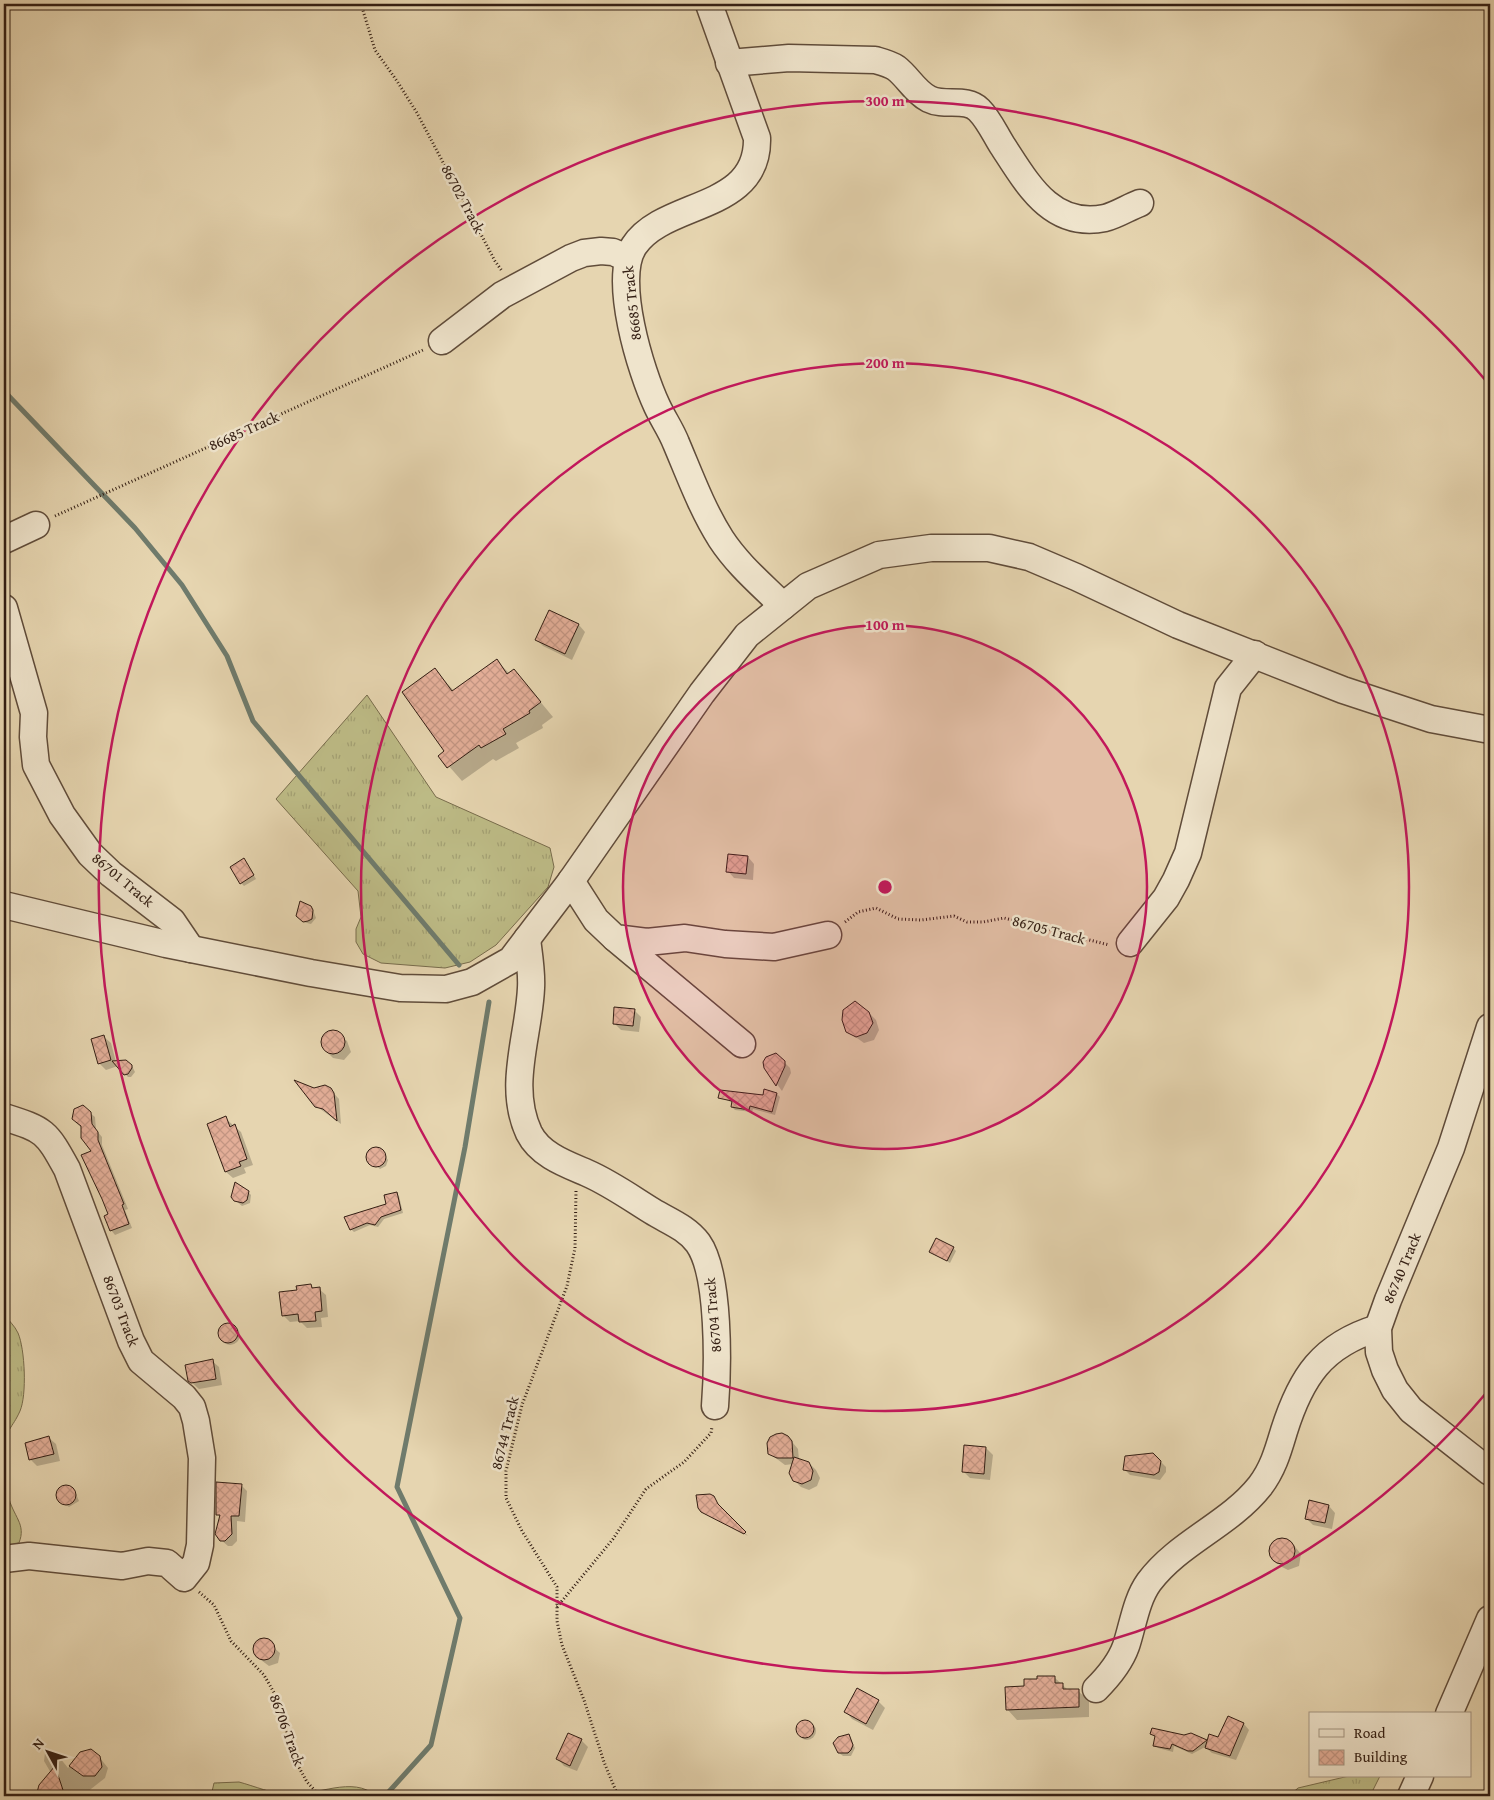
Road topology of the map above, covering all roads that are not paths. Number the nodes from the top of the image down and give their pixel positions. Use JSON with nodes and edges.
{"nodes":[{"id":1,"x":709,"y":4,"type":"edge"},
{"id":2,"x":729,"y":64,"type":"junction"},
{"id":3,"x":1140,"y":203,"type":"dead end"},
{"id":4,"x":620,"y":255,"type":"junction"},
{"id":5,"x":442,"y":341,"type":"road end"},
{"id":6,"x":36,"y":525,"type":"road end"},
{"id":7,"x":4,"y":540,"type":"edge"},
{"id":8,"x":783,"y":606,"type":"junction"},
{"id":9,"x":4,"y":608,"type":"edge"},
{"id":10,"x":1254,"y":654,"type":"junction"},
{"id":11,"x":1490,"y":730,"type":"edge"},
{"id":12,"x":571,"y":881,"type":"junction"},
{"id":13,"x":4,"y":905,"type":"edge"},
{"id":14,"x":828,"y":935,"type":"road end"},
{"id":15,"x":615,"y":938,"type":"junction"},
{"id":16,"x":527,"y":939,"type":"junction"},
{"id":17,"x":1130,"y":943,"type":"road end"},
{"id":18,"x":191,"y":949,"type":"junction"},
{"id":19,"x":1490,"y":1027,"type":"edge"},
{"id":20,"x":742,"y":1044,"type":"dead end"},
{"id":21,"x":4,"y":1116,"type":"edge"},
{"id":22,"x":1378,"y":1328,"type":"junction"},
{"id":23,"x":715,"y":1406,"type":"road end"},
{"id":24,"x":1490,"y":1472,"type":"edge"},
{"id":25,"x":4,"y":1559,"type":"edge"},
{"id":26,"x":1488,"y":1632,"type":"edge"},
{"id":27,"x":1096,"y":1689,"type":"dead end"},
{"id":28,"x":1450,"y":1712,"type":"edge"},
{"id":29,"x":1419,"y":1778,"type":"edge"},
{"id":30,"x":1411,"y":1796,"type":"edge"}],
"edges":[{"from":1,"to":2,"type":"street","name":"86685 Track"},
{"from":2,"to":3,"type":"street"},
{"from":2,"to":4,"type":"street","name":"86685 Track"},
{"from":4,"to":5,"type":"street","name":"86685 Track"},
{"from":4,"to":8,"type":"street","name":"86685 Track"},
{"from":6,"to":7,"type":"street"},
{"from":8,"to":10,"type":"street"},
{"from":8,"to":12,"type":"street"},
{"from":9,"to":18,"type":"street","name":"86701 Track"},
{"from":10,"to":11,"type":"street"},
{"from":10,"to":17,"type":"street"},
{"from":12,"to":15,"type":"street"},
{"from":12,"to":16,"type":"street"},
{"from":13,"to":18,"type":"street"},
{"from":14,"to":15,"type":"street"},
{"from":15,"to":20,"type":"street"},
{"from":16,"to":18,"type":"street"},
{"from":16,"to":23,"type":"street","name":"86704 Track"},
{"from":19,"to":22,"type":"street","name":"86740 Track"},
{"from":21,"to":25,"type":"street","name":"86703 Track"},
{"from":22,"to":24,"type":"street","name":"86740 Track"},
{"from":22,"to":27,"type":"street"},
{"from":26,"to":28,"type":"street"},
{"from":29,"to":30,"type":"street"}]}
